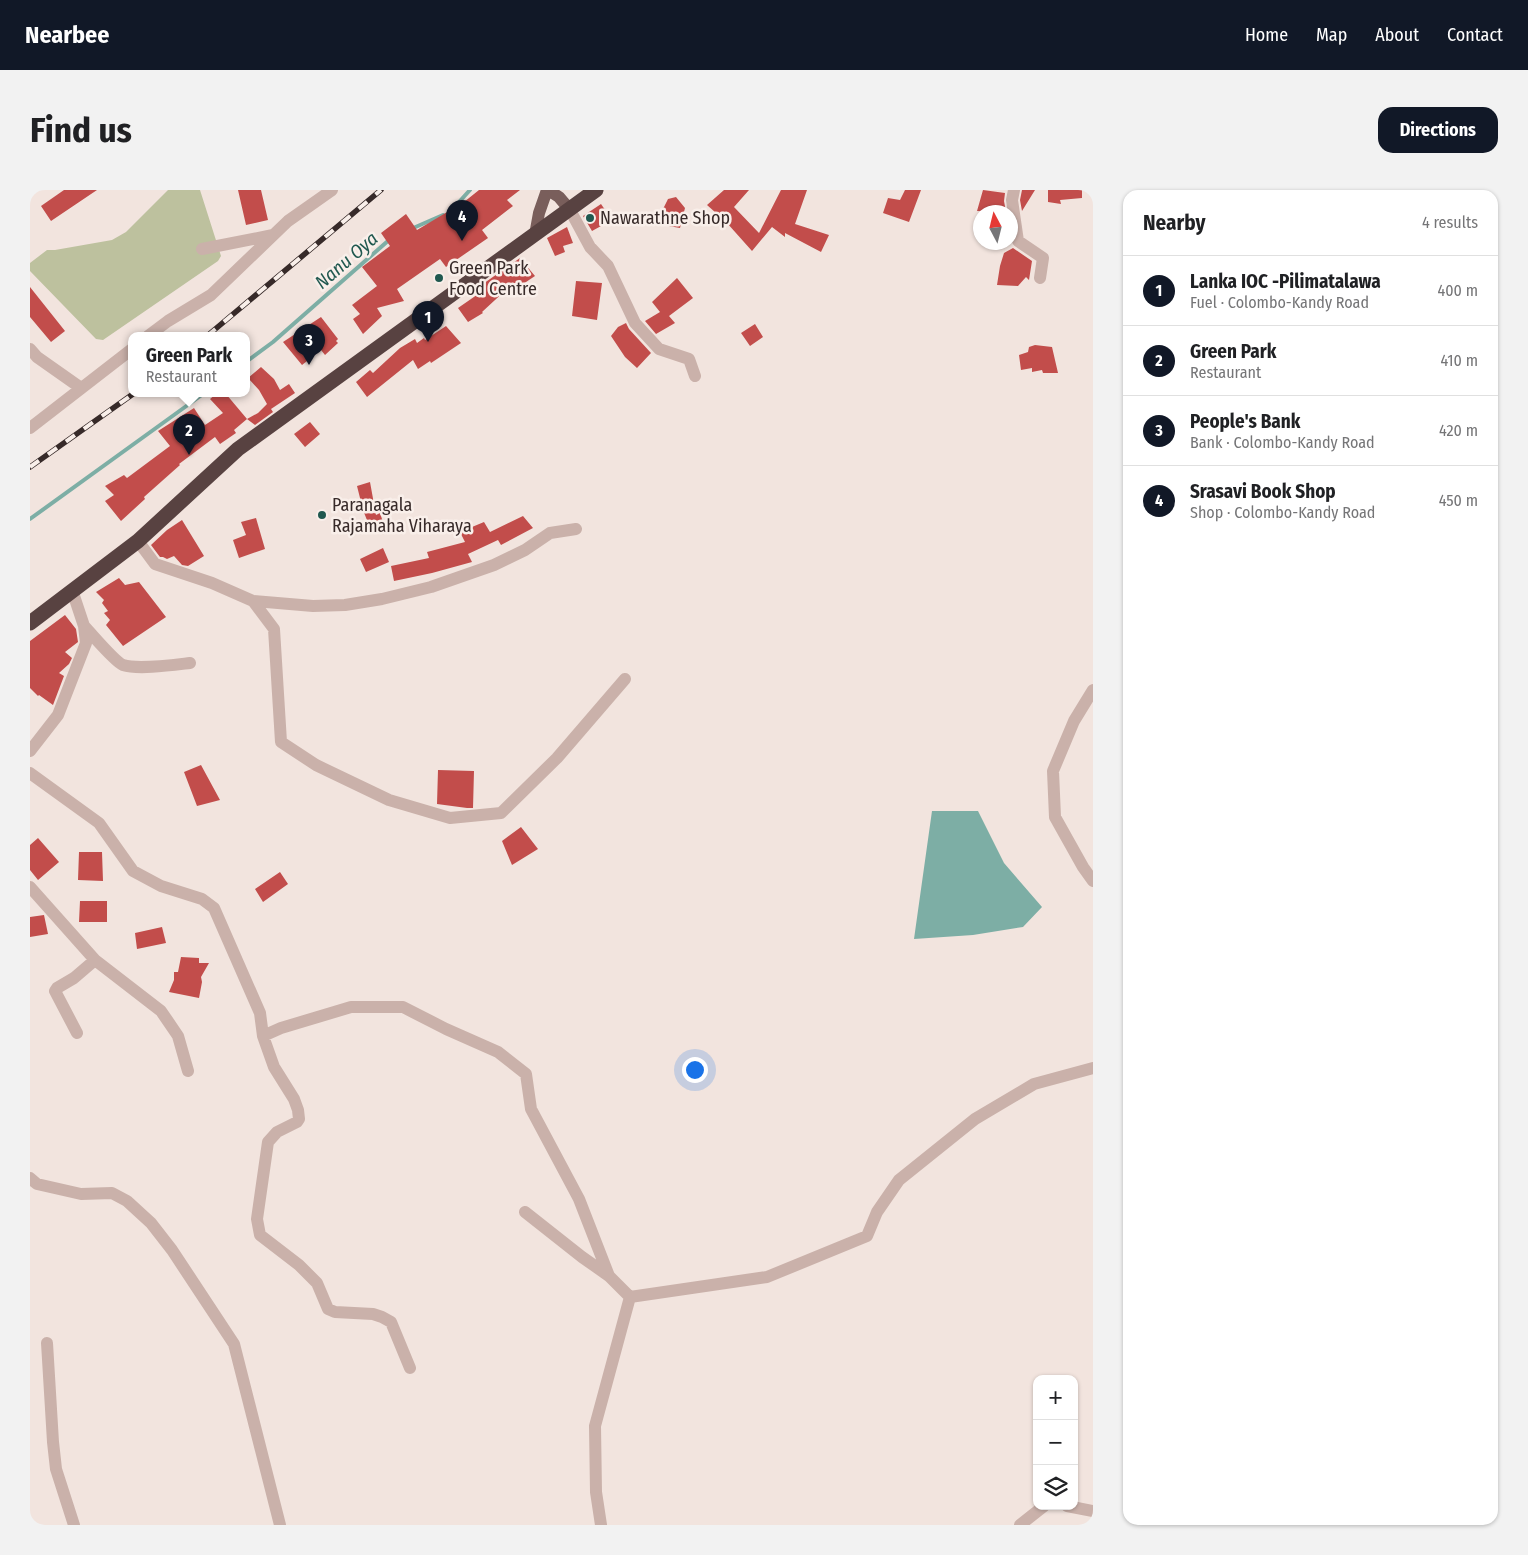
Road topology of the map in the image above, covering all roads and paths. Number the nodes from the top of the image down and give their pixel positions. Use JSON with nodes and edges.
{"nodes":[{"id":1,"x":332,"y":190,"type":"edge"},
{"id":2,"x":548,"y":190,"type":"edge"},
{"id":3,"x":596,"y":190,"type":"edge"},
{"id":4,"x":1014,"y":190,"type":"edge"},
{"id":5,"x":570,"y":210,"type":"junction"},
{"id":6,"x":273,"y":235,"type":"junction"},
{"id":7,"x":535,"y":235,"type":"junction"},
{"id":8,"x":202,"y":249,"type":"dead end"},
{"id":9,"x":1040,"y":278,"type":"dead end"},
{"id":10,"x":153,"y":332,"type":"edge"},
{"id":11,"x":30,"y":349,"type":"edge"},
{"id":12,"x":128,"y":352,"type":"edge"},
{"id":13,"x":695,"y":376,"type":"dead end"},
{"id":14,"x":81,"y":388,"type":"junction"},
{"id":15,"x":30,"y":428,"type":"edge"},
{"id":16,"x":576,"y":529,"type":"dead end"},
{"id":17,"x":138,"y":541,"type":"junction"},
{"id":18,"x":72,"y":590,"type":"junction"},
{"id":19,"x":253,"y":601,"type":"junction"},
{"id":20,"x":30,"y":623,"type":"edge"},
{"id":21,"x":84,"y":626,"type":"junction"},
{"id":22,"x":190,"y":663,"type":"dead end"},
{"id":23,"x":625,"y":678,"type":"dead end"},
{"id":24,"x":1093,"y":690,"type":"edge"},
{"id":25,"x":30,"y":751,"type":"edge"},
{"id":26,"x":30,"y":773,"type":"edge"},
{"id":27,"x":1093,"y":881,"type":"edge"},
{"id":28,"x":30,"y":887,"type":"edge"},
{"id":29,"x":95,"y":960,"type":"junction"},
{"id":30,"x":77,"y":1033,"type":"dead end"},
{"id":31,"x":263,"y":1036,"type":"junction"},
{"id":32,"x":1093,"y":1068,"type":"edge"},
{"id":33,"x":188,"y":1071,"type":"dead end"},
{"id":34,"x":30,"y":1178,"type":"edge"},
{"id":35,"x":525,"y":1212,"type":"dead end"},
{"id":36,"x":609,"y":1276,"type":"junction"},
{"id":37,"x":630,"y":1297,"type":"junction"},
{"id":38,"x":47,"y":1343,"type":"dead end"},
{"id":39,"x":410,"y":1368,"type":"dead end"},
{"id":40,"x":1078,"y":1508,"type":"edge"},
{"id":41,"x":1039,"y":1510,"type":"edge"},
{"id":42,"x":1093,"y":1511,"type":"edge"},
{"id":43,"x":74,"y":1525,"type":"edge"},
{"id":44,"x":280,"y":1525,"type":"edge"},
{"id":45,"x":601,"y":1525,"type":"edge"},
{"id":46,"x":1020,"y":1525,"type":"edge"}],
"edges":[{"from":1,"to":6,"type":"street"},
{"from":2,"to":5,"type":"main road"},
{"from":2,"to":7,"type":"main road"},
{"from":3,"to":5,"type":"highway"},
{"from":4,"to":9,"type":"street"},
{"from":5,"to":7,"type":"highway"},
{"from":5,"to":13,"type":"street"},
{"from":6,"to":8,"type":"street"},
{"from":6,"to":10,"type":"street"},
{"from":7,"to":17,"type":"highway"},
{"from":11,"to":14,"type":"street"},
{"from":12,"to":14,"type":"street"},
{"from":14,"to":15,"type":"street"},
{"from":16,"to":19,"type":"street"},
{"from":17,"to":18,"type":"highway"},
{"from":17,"to":19,"type":"street"},
{"from":18,"to":20,"type":"highway"},
{"from":18,"to":21,"type":"street"},
{"from":19,"to":23,"type":"street"},
{"from":21,"to":22,"type":"street"},
{"from":21,"to":25,"type":"street"},
{"from":24,"to":27,"type":"street"},
{"from":26,"to":31,"type":"street"},
{"from":28,"to":29,"type":"street"},
{"from":29,"to":30,"type":"street"},
{"from":29,"to":33,"type":"street"},
{"from":31,"to":36,"type":"street"},
{"from":31,"to":39,"type":"street"},
{"from":32,"to":37,"type":"street"},
{"from":34,"to":44,"type":"street"},
{"from":35,"to":36,"type":"street"},
{"from":36,"to":37,"type":"street"},
{"from":37,"to":45,"type":"street"},
{"from":38,"to":43,"type":"street"},
{"from":40,"to":42,"type":"street"},
{"from":41,"to":46,"type":"street"}]}
